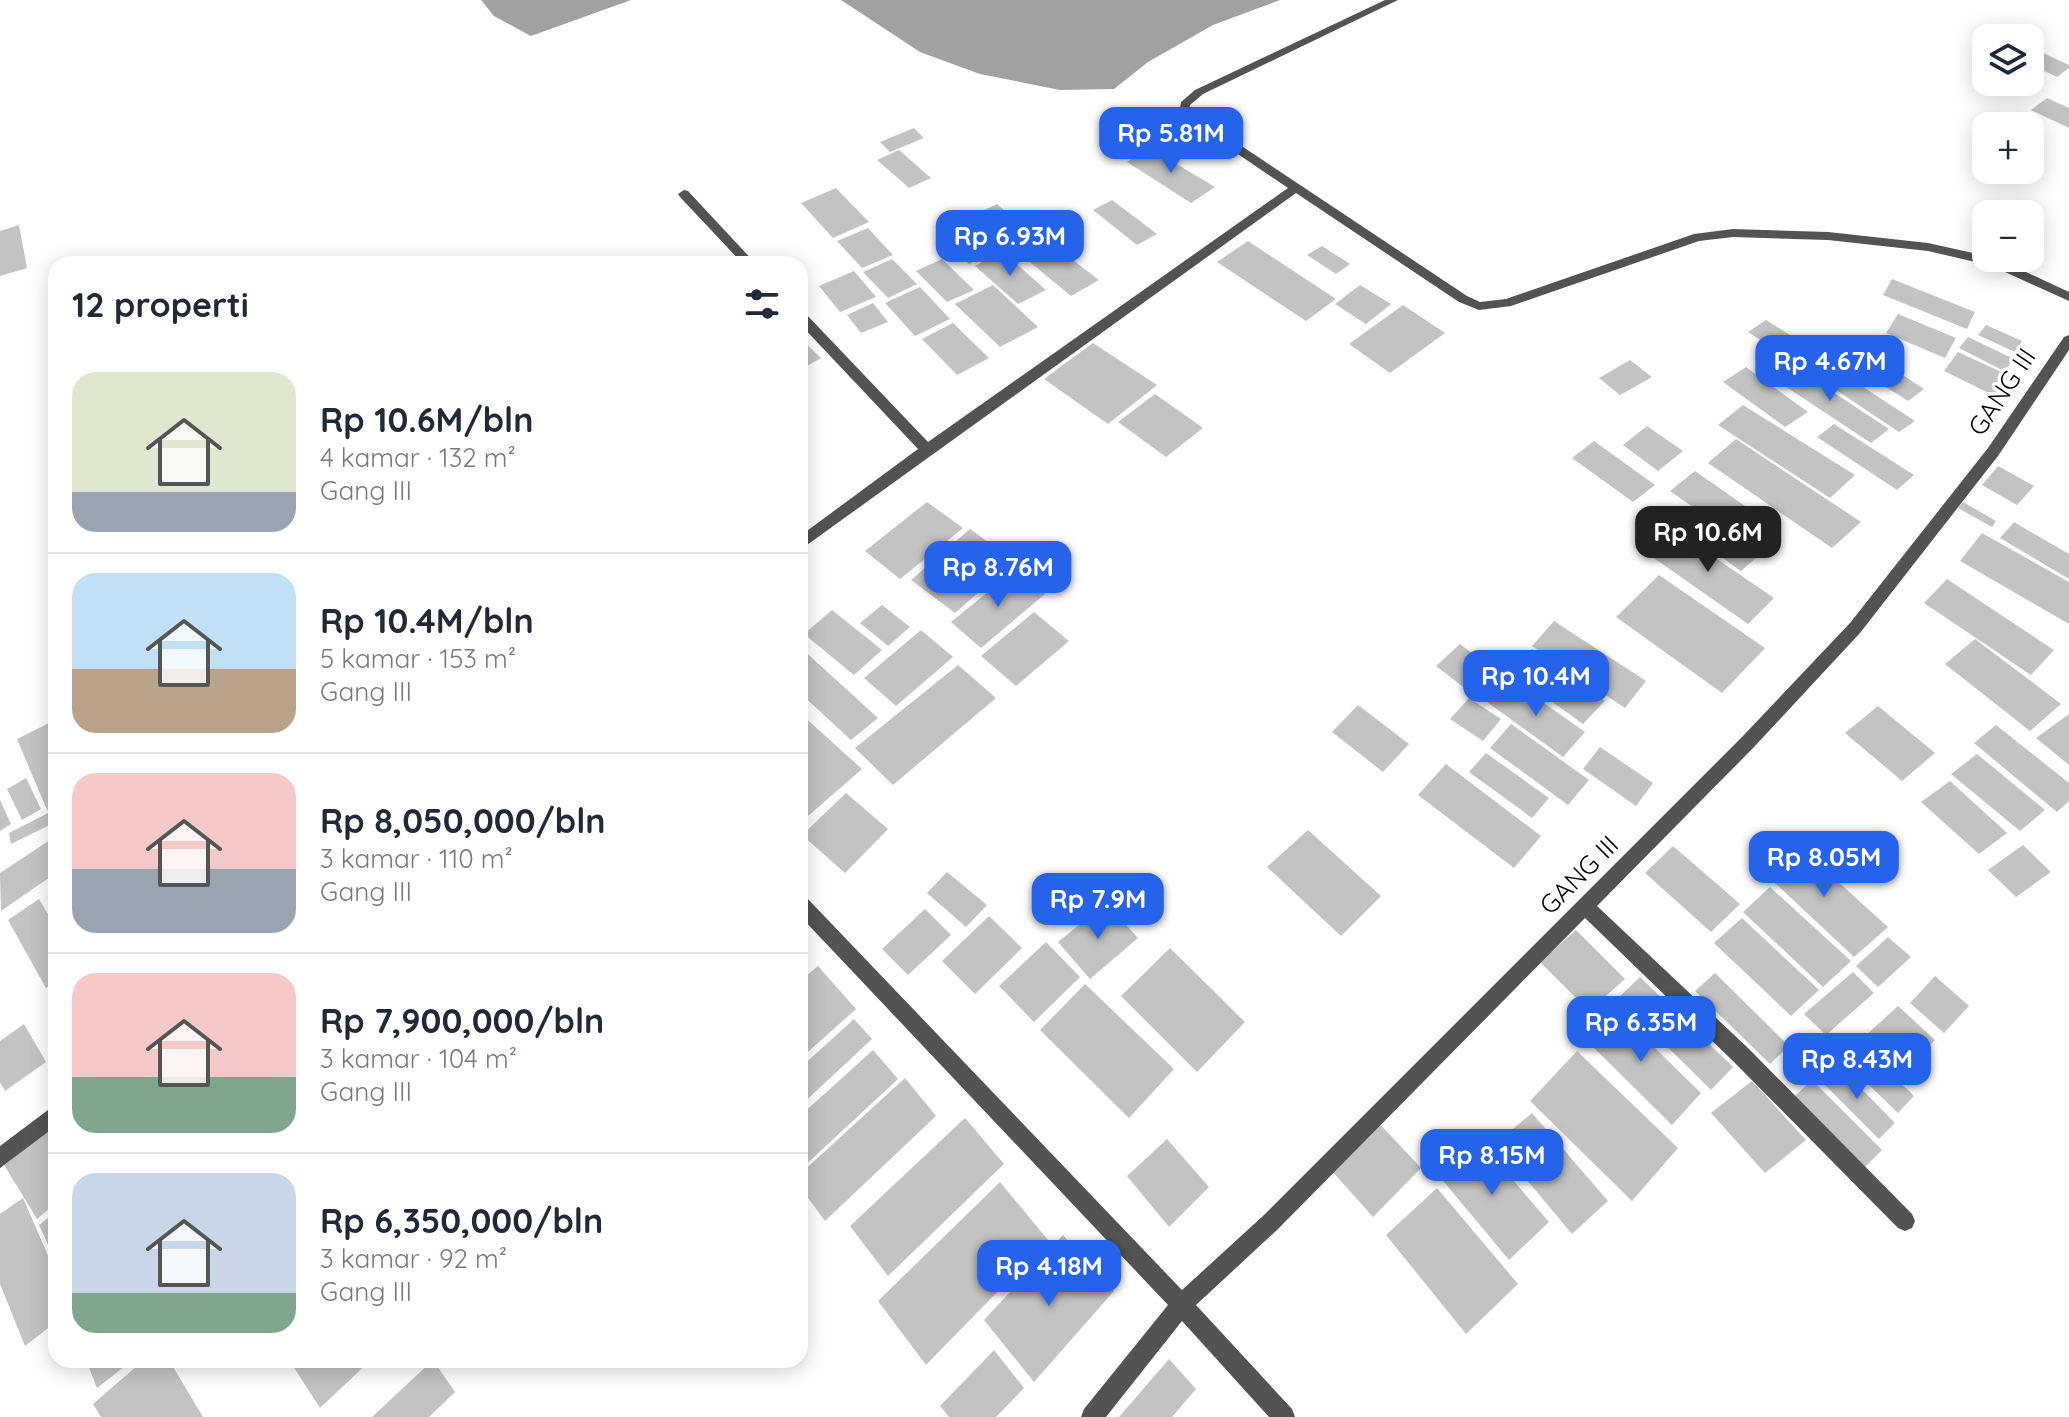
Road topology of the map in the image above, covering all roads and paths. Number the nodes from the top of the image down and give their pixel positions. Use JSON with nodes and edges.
{"nodes":[{"id":1,"x":1393,"y":0,"type":"edge"},
{"id":2,"x":1297,"y":187,"type":"junction"},
{"id":3,"x":684,"y":194,"type":"dead end"},
{"id":4,"x":742,"y":256,"type":"edge"},
{"id":5,"x":2069,"y":297,"type":"edge"},
{"id":6,"x":808,"y":324,"type":"edge"},
{"id":7,"x":2069,"y":340,"type":"edge"},
{"id":8,"x":927,"y":450,"type":"junction"},
{"id":9,"x":808,"y":538,"type":"edge"},
{"id":10,"x":1585,"y":906,"type":"junction"},
{"id":11,"x":808,"y":912,"type":"edge"},
{"id":12,"x":48,"y":1120,"type":"edge"},
{"id":13,"x":0,"y":1158,"type":"edge"},
{"id":14,"x":1905,"y":1221,"type":"dead end"},
{"id":15,"x":1182,"y":1304,"type":"junction"},
{"id":16,"x":1092,"y":1417,"type":"edge"},
{"id":17,"x":1284,"y":1417,"type":"edge"}],
"edges":[{"from":1,"to":2,"type":"street"},
{"from":2,"to":5,"type":"street"},
{"from":2,"to":8,"type":"street"},
{"from":3,"to":4,"type":"street"},
{"from":6,"to":8,"type":"street"},
{"from":7,"to":10,"type":"street","name":"GANG III"},
{"from":8,"to":9,"type":"street"},
{"from":10,"to":14,"type":"street"},
{"from":10,"to":15,"type":"street","name":"GANG III"},
{"from":11,"to":15,"type":"street"},
{"from":12,"to":13,"type":"street"},
{"from":15,"to":16,"type":"street","name":"GANG III"},
{"from":15,"to":17,"type":"street"}]}
